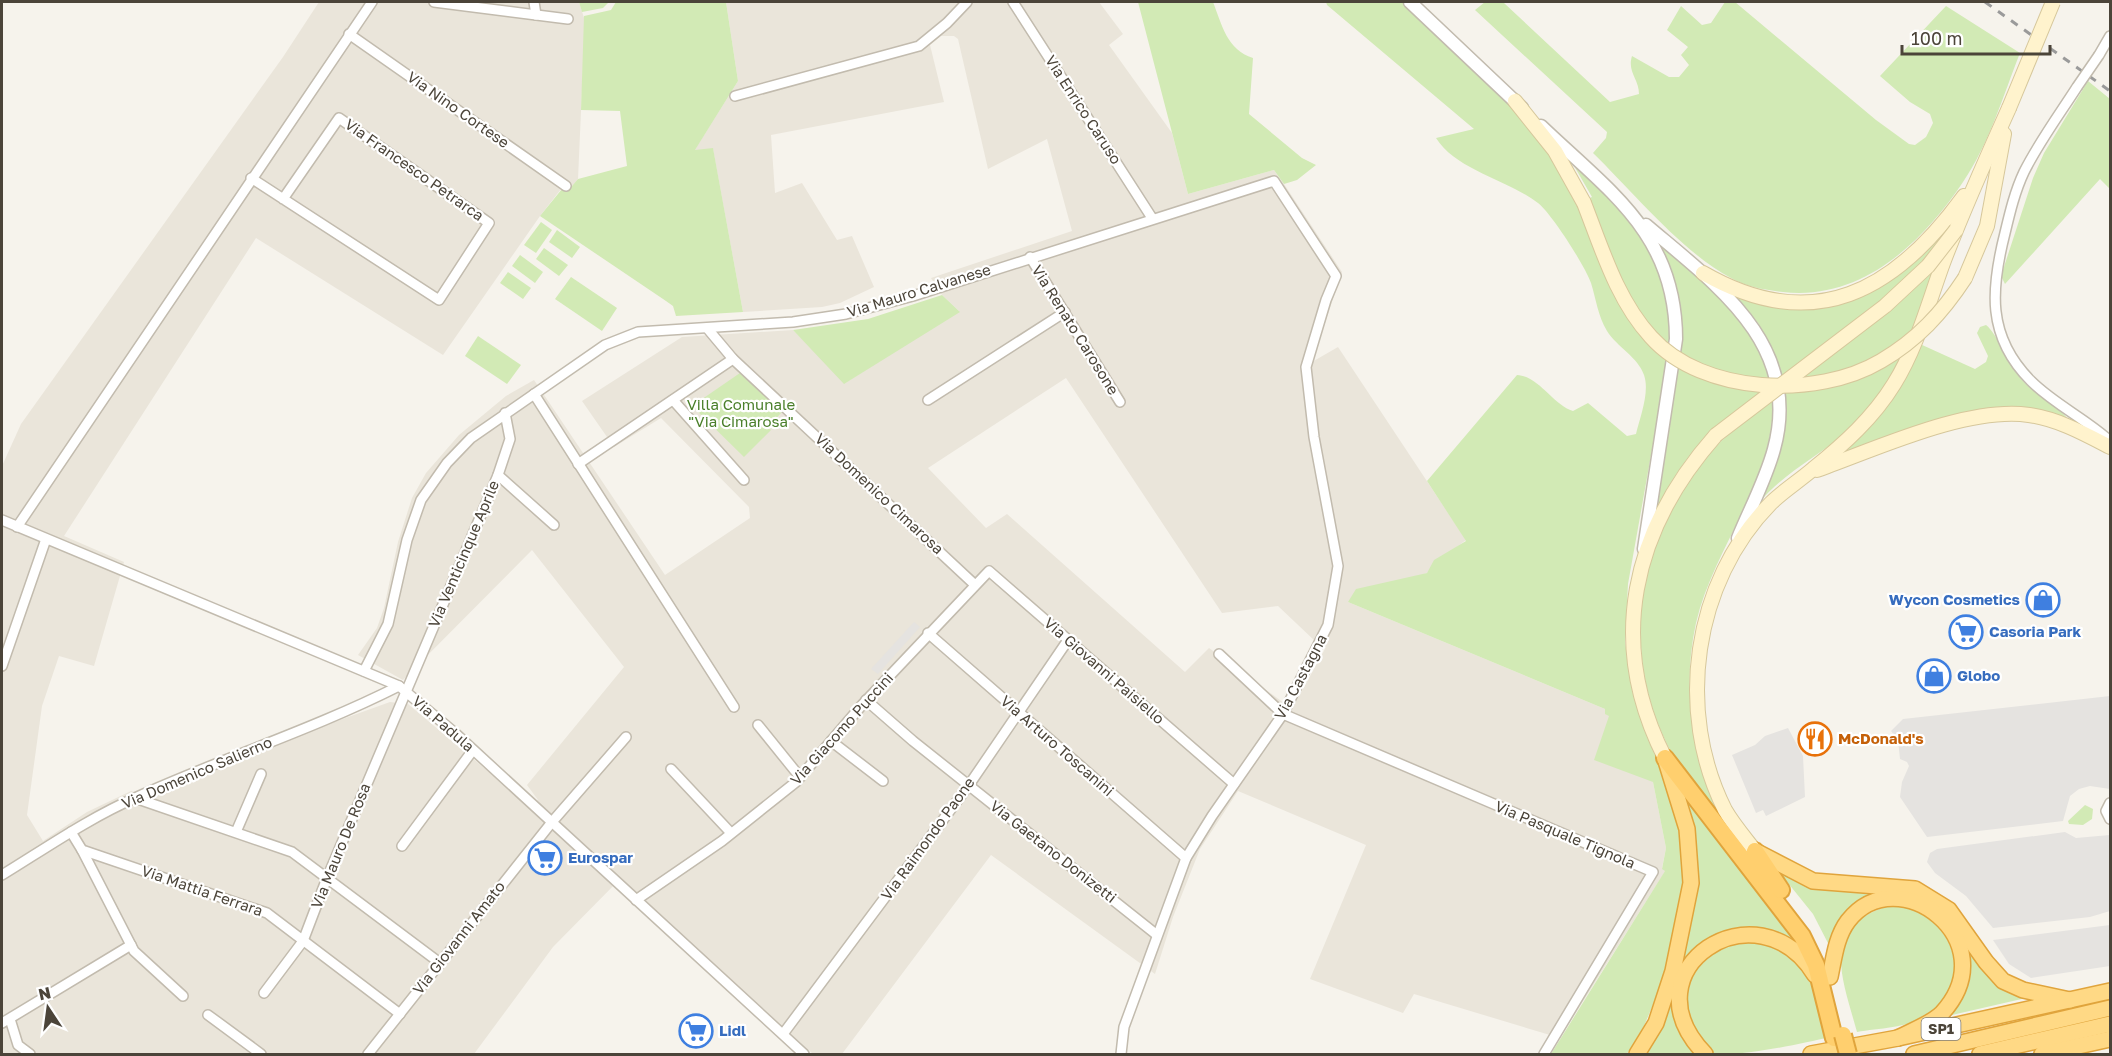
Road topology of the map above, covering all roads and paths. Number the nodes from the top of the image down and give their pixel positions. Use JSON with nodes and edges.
{"nodes":[{"id":1,"x":372,"y":2,"type":"edge"},
{"id":2,"x":435,"y":2,"type":"edge"},
{"id":3,"x":534,"y":2,"type":"edge"},
{"id":4,"x":967,"y":2,"type":"edge"},
{"id":5,"x":1014,"y":2,"type":"edge"},
{"id":6,"x":1410,"y":2,"type":"edge"},
{"id":7,"x":2054,"y":2,"type":"edge"},
{"id":8,"x":536,"y":15,"type":"junction"},
{"id":9,"x":568,"y":19,"type":"dead end"},
{"id":10,"x":350,"y":34,"type":"junction"},
{"id":11,"x":2110,"y":36,"type":"edge"},
{"id":12,"x":735,"y":96,"type":"dead end"},
{"id":13,"x":1515,"y":101,"type":"joint"},
{"id":14,"x":2009,"y":108,"type":"junction"},
{"id":15,"x":1556,"y":146,"type":"junction"},
{"id":16,"x":251,"y":178,"type":"junction"},
{"id":17,"x":1977,"y":178,"type":"junction"},
{"id":18,"x":1274,"y":181,"type":"joint"},
{"id":19,"x":566,"y":186,"type":"dead end"},
{"id":20,"x":284,"y":199,"type":"junction"},
{"id":21,"x":1636,"y":216,"type":"junction"},
{"id":22,"x":1152,"y":218,"type":"junction"},
{"id":23,"x":1956,"y":230,"type":"junction"},
{"id":24,"x":1030,"y":257,"type":"junction"},
{"id":25,"x":1702,"y":273,"type":"junction"},
{"id":26,"x":1065,"y":312,"type":"junction"},
{"id":27,"x":707,"y":328,"type":"junction"},
{"id":28,"x":734,"y":358,"type":"junction"},
{"id":29,"x":534,"y":394,"type":"junction"},
{"id":30,"x":673,"y":400,"type":"junction"},
{"id":31,"x":928,"y":400,"type":"dead end"},
{"id":32,"x":1120,"y":402,"type":"dead end"},
{"id":33,"x":505,"y":413,"type":"junction"},
{"id":34,"x":2110,"y":441,"type":"edge"},
{"id":35,"x":2110,"y":447,"type":"edge"},
{"id":36,"x":578,"y":464,"type":"junction"},
{"id":37,"x":1809,"y":472,"type":"junction"},
{"id":38,"x":498,"y":474,"type":"junction"},
{"id":39,"x":744,"y":480,"type":"dead end"},
{"id":40,"x":2,"y":520,"type":"edge"},
{"id":41,"x":554,"y":525,"type":"dead end"},
{"id":42,"x":17,"y":526,"type":"junction"},
{"id":43,"x":46,"y":539,"type":"junction"},
{"id":44,"x":1736,"y":545,"type":"junction"},
{"id":45,"x":1642,"y":562,"type":"junction"},
{"id":46,"x":974,"y":584,"type":"junction"},
{"id":47,"x":928,"y":633,"type":"junction"},
{"id":48,"x":1068,"y":640,"type":"junction"},
{"id":49,"x":1219,"y":654,"type":"dead end"},
{"id":50,"x":2,"y":666,"type":"edge"},
{"id":51,"x":364,"y":671,"type":"junction"},
{"id":52,"x":402,"y":689,"type":"junction"},
{"id":53,"x":866,"y":700,"type":"junction"},
{"id":54,"x":734,"y":707,"type":"dead end"},
{"id":55,"x":1018,"y":711,"type":"junction"},
{"id":56,"x":1283,"y":714,"type":"junction"},
{"id":57,"x":758,"y":724,"type":"dead end"},
{"id":58,"x":626,"y":738,"type":"dead end"},
{"id":59,"x":831,"y":741,"type":"junction"},
{"id":60,"x":474,"y":750,"type":"junction"},
{"id":61,"x":1665,"y":758,"type":"junction"},
{"id":62,"x":671,"y":769,"type":"dead end"},
{"id":63,"x":261,"y":774,"type":"dead end"},
{"id":64,"x":800,"y":777,"type":"junction"},
{"id":65,"x":884,"y":781,"type":"dead end"},
{"id":66,"x":1234,"y":784,"type":"junction"},
{"id":67,"x":969,"y":786,"type":"junction"},
{"id":68,"x":135,"y":798,"type":"junction"},
{"id":69,"x":2110,"y":803,"type":"edge"},
{"id":70,"x":2110,"y":819,"type":"edge"},
{"id":71,"x":552,"y":822,"type":"junction"},
{"id":72,"x":71,"y":832,"type":"junction"},
{"id":73,"x":236,"y":832,"type":"junction"},
{"id":74,"x":731,"y":833,"type":"junction"},
{"id":75,"x":402,"y":846,"type":"dead end"},
{"id":76,"x":82,"y":850,"type":"junction"},
{"id":77,"x":1755,"y":850,"type":"junction"},
{"id":78,"x":1186,"y":858,"type":"junction"},
{"id":79,"x":2,"y":875,"type":"edge"},
{"id":80,"x":327,"y":878,"type":"junction"},
{"id":81,"x":636,"y":900,"type":"junction"},
{"id":82,"x":1157,"y":935,"type":"junction"},
{"id":83,"x":303,"y":940,"type":"junction"},
{"id":84,"x":131,"y":945,"type":"junction"},
{"id":85,"x":440,"y":963,"type":"junction"},
{"id":86,"x":1830,"y":977,"type":"junction"},
{"id":87,"x":2110,"y":991,"type":"edge"},
{"id":88,"x":264,"y":993,"type":"dead end"},
{"id":89,"x":183,"y":996,"type":"dead end"},
{"id":90,"x":1825,"y":998,"type":"junction"},
{"id":91,"x":2070,"y":1000,"type":"junction"},
{"id":92,"x":2110,"y":1008,"type":"edge"},
{"id":93,"x":400,"y":1014,"type":"junction"},
{"id":94,"x":208,"y":1015,"type":"dead end"},
{"id":95,"x":6,"y":1021,"type":"edge"},
{"id":96,"x":2110,"y":1024,"type":"edge"},
{"id":97,"x":783,"y":1035,"type":"junction"},
{"id":98,"x":1898,"y":1038,"type":"junction"},
{"id":99,"x":2110,"y":1040,"type":"edge"},
{"id":100,"x":1838,"y":1043,"type":"edge"},
{"id":101,"x":2070,"y":1051,"type":"edge"},
{"id":102,"x":30,"y":1054,"type":"edge"},
{"id":103,"x":261,"y":1054,"type":"edge"},
{"id":104,"x":368,"y":1054,"type":"edge"},
{"id":105,"x":804,"y":1054,"type":"edge"},
{"id":106,"x":1121,"y":1054,"type":"edge"},
{"id":107,"x":1544,"y":1054,"type":"edge"},
{"id":108,"x":1637,"y":1054,"type":"edge"},
{"id":109,"x":1705,"y":1054,"type":"edge"},
{"id":110,"x":1811,"y":1054,"type":"edge"},
{"id":111,"x":1848,"y":1054,"type":"edge"},
{"id":112,"x":1914,"y":1054,"type":"edge"},
{"id":113,"x":1980,"y":1054,"type":"edge"},
{"id":114,"x":2042,"y":1054,"type":"edge"}],
"edges":[{"from":1,"to":10,"type":"street"},
{"from":2,"to":8,"type":"street"},
{"from":3,"to":8,"type":"street"},
{"from":4,"to":12,"type":"street"},
{"from":5,"to":22,"type":"street","name":"Via Enrico Caruso"},
{"from":6,"to":13,"type":"street"},
{"from":7,"to":14,"type":"main road","bridge":true},
{"from":8,"to":9,"type":"street"},
{"from":10,"to":16,"type":"street"},
{"from":10,"to":19,"type":"street","name":"Via Nino Cortese"},
{"from":11,"to":34,"type":"street","bridge":true},
{"from":13,"to":15,"type":"main road"},
{"from":14,"to":15,"type":"main road","bridge":true},
{"from":14,"to":17,"type":"main road"},
{"from":15,"to":21,"type":"street"},
{"from":16,"to":20,"type":"street","name":"Via Francesco Petrarca"},
{"from":16,"to":42,"type":"street"},
{"from":17,"to":23,"type":"main road"},
{"from":17,"to":25,"type":"main road"},
{"from":18,"to":22,"type":"street","name":"Via Mauro Calvanese"},
{"from":18,"to":56,"type":"street","name":"Via Castagna"},
{"from":20,"to":20,"type":"street","name":"Via Francesco Petrarca"},
{"from":21,"to":25,"type":"street"},
{"from":21,"to":45,"type":"street"},
{"from":22,"to":24,"type":"street","name":"Via Mauro Calvanese"},
{"from":23,"to":37,"type":"main road"},
{"from":23,"to":45,"type":"main road","bridge":true},
{"from":24,"to":26,"type":"street","name":"Via Renato Carosone"},
{"from":24,"to":27,"type":"street","name":"Via Mauro Calvanese"},
{"from":25,"to":44,"type":"street"},
{"from":26,"to":31,"type":"street"},
{"from":26,"to":32,"type":"street","name":"Via Renato Carosone"},
{"from":27,"to":28,"type":"street","name":"Via Domenico Cimarosa"},
{"from":27,"to":29,"type":"street","name":"Via Mauro Calvanese"},
{"from":28,"to":30,"type":"street"},
{"from":28,"to":46,"type":"street","name":"Via Domenico Cimarosa"},
{"from":29,"to":33,"type":"street","name":"Via Mauro Calvanese"},
{"from":29,"to":36,"type":"street"},
{"from":30,"to":36,"type":"street"},
{"from":30,"to":39,"type":"street"},
{"from":33,"to":38,"type":"street","name":"Via Venticinque Aprile"},
{"from":33,"to":51,"type":"street","name":"Via Mauro Calvanese"},
{"from":35,"to":37,"type":"main road"},
{"from":36,"to":54,"type":"street"},
{"from":37,"to":44,"type":"main road"},
{"from":38,"to":41,"type":"street"},
{"from":38,"to":52,"type":"street","name":"Via Venticinque Aprile"},
{"from":40,"to":42,"type":"street","name":"Via Padula"},
{"from":42,"to":43,"type":"street","name":"Via Padula"},
{"from":43,"to":50,"type":"street"},
{"from":43,"to":51,"type":"street","name":"Via Padula"},
{"from":44,"to":77,"type":"main road"},
{"from":45,"to":61,"type":"main road"},
{"from":46,"to":47,"type":"street","name":"Via Giacomo Puccini"},
{"from":46,"to":48,"type":"street","name":"Via Giovanni Paisiello"},
{"from":47,"to":53,"type":"street","name":"Via Giacomo Puccini"},
{"from":47,"to":55,"type":"street","name":"Via Arturo Toscanini"},
{"from":48,"to":55,"type":"street","name":"Via Raimondo Paone"},
{"from":48,"to":66,"type":"street","name":"Via Giovanni Paisiello"},
{"from":49,"to":56,"type":"street"},
{"from":51,"to":52,"type":"street","name":"Via Padula"},
{"from":52,"to":60,"type":"street","name":"Via Padula"},
{"from":52,"to":68,"type":"street","name":"Via Domenico Salierno"},
{"from":52,"to":80,"type":"street","name":"Via Mauro De Rosa"},
{"from":53,"to":59,"type":"street","name":"Via Giacomo Puccini"},
{"from":53,"to":67,"type":"street","name":"Via Gaetano Donizetti"},
{"from":55,"to":67,"type":"street","name":"Via Raimondo Paone"},
{"from":55,"to":78,"type":"street","name":"Via Arturo Toscanini"},
{"from":56,"to":66,"type":"street","name":"Via Castagna"},
{"from":56,"to":107,"type":"street","name":"Via Pasquale Tignola"},
{"from":57,"to":64,"type":"street"},
{"from":58,"to":71,"type":"street","name":"Via Giovanni Amato"},
{"from":59,"to":64,"type":"street","name":"Via Giacomo Puccini"},
{"from":59,"to":65,"type":"street"},
{"from":60,"to":71,"type":"street","name":"Via Padula"},
{"from":60,"to":75,"type":"street"},
{"from":61,"to":90,"type":"highway"},
{"from":61,"to":108,"type":"highway"},
{"from":62,"to":74,"type":"street"},
{"from":63,"to":73,"type":"street"},
{"from":64,"to":74,"type":"street","name":"Via Giacomo Puccini"},
{"from":66,"to":78,"type":"street","name":"Via Castagna"},
{"from":67,"to":82,"type":"street","name":"Via Gaetano Donizetti"},
{"from":67,"to":97,"type":"street","name":"Via Raimondo Paone"},
{"from":68,"to":72,"type":"street","name":"Via Domenico Salierno"},
{"from":68,"to":73,"type":"street"},
{"from":69,"to":70,"type":"street"},
{"from":71,"to":81,"type":"street","name":"Via Padula"},
{"from":71,"to":85,"type":"street","name":"Via Giovanni Amato"},
{"from":72,"to":76,"type":"street"},
{"from":72,"to":79,"type":"street","name":"Via Domenico Salierno"},
{"from":73,"to":80,"type":"street"},
{"from":74,"to":81,"type":"street","name":"Via Giacomo Puccini"},
{"from":76,"to":83,"type":"street","name":"Via Mattia Ferrara"},
{"from":76,"to":84,"type":"street"},
{"from":77,"to":86,"type":"highway"},
{"from":77,"to":91,"type":"highway"},
{"from":78,"to":82,"type":"street","name":"Via Castagna"},
{"from":80,"to":83,"type":"street","name":"Via Mauro De Rosa"},
{"from":80,"to":85,"type":"street"},
{"from":81,"to":97,"type":"street","name":"Via Padula"},
{"from":82,"to":106,"type":"street","name":"Via Castagna"},
{"from":83,"to":88,"type":"street","name":"Via Mauro De Rosa"},
{"from":83,"to":93,"type":"street","name":"Via Mattia Ferrara"},
{"from":84,"to":89,"type":"street"},
{"from":84,"to":95,"type":"street"},
{"from":85,"to":93,"type":"street","name":"Via Giovanni Amato"},
{"from":86,"to":98,"type":"highway"},
{"from":86,"to":100,"type":"highway"},
{"from":87,"to":91,"type":"highway","number":"SP1"},
{"from":90,"to":100,"type":"highway"},
{"from":90,"to":109,"type":"highway"},
{"from":91,"to":98,"type":"highway","number":"SP1"},
{"from":92,"to":112,"type":"highway","number":"SP1"},
{"from":93,"to":104,"type":"street","name":"Via Giovanni Amato"},
{"from":94,"to":103,"type":"street"},
{"from":95,"to":102,"type":"street"},
{"from":96,"to":113,"type":"highway"},
{"from":97,"to":105,"type":"street","name":"Via Padula"},
{"from":98,"to":110,"type":"highway","number":"SP1"},
{"from":99,"to":101,"type":"highway"},
{"from":100,"to":111,"type":"highway","bridge":true},
{"from":101,"to":114,"type":"highway"}]}
